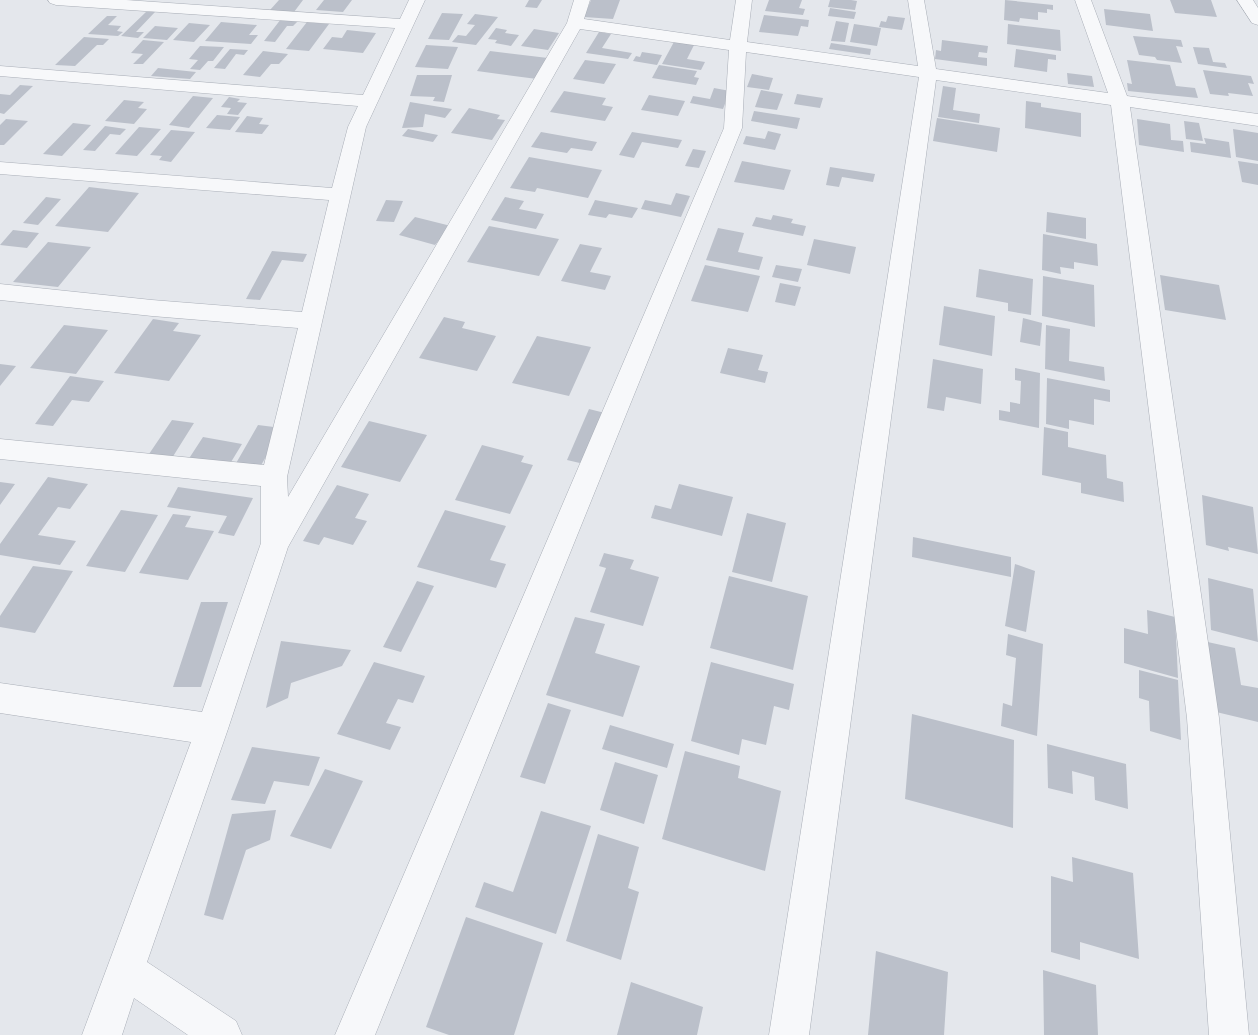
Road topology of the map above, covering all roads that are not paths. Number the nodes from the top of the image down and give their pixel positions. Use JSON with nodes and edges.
{"nodes":[{"id":1,"x":56,"y":0,"type":"edge"},
{"id":2,"x":417,"y":0,"type":"edge"},
{"id":3,"x":582,"y":0,"type":"edge"},
{"id":4,"x":744,"y":0,"type":"edge"},
{"id":5,"x":916,"y":0,"type":"edge"},
{"id":6,"x":1083,"y":0,"type":"edge"},
{"id":7,"x":1245,"y":0,"type":"edge"},
{"id":8,"x":1258,"y":20,"type":"edge"},
{"id":9,"x":575,"y":23,"type":"junction"},
{"id":10,"x":406,"y":24,"type":"junction"},
{"id":11,"x":738,"y":46,"type":"junction"},
{"id":12,"x":0,"y":71,"type":"edge"},
{"id":13,"x":928,"y":73,"type":"junction"},
{"id":14,"x":369,"y":101,"type":"junction"},
{"id":15,"x":1120,"y":101,"type":"junction"},
{"id":16,"x":1258,"y":120,"type":"edge"},
{"id":17,"x":0,"y":168,"type":"edge"},
{"id":18,"x":341,"y":195,"type":"junction"},
{"id":19,"x":0,"y":292,"type":"edge"},
{"id":20,"x":312,"y":321,"type":"junction"},
{"id":21,"x":0,"y":449,"type":"edge"},
{"id":22,"x":274,"y":477,"type":"junction"},
{"id":23,"x":275,"y":543,"type":"junction"},
{"id":24,"x":0,"y":698,"type":"edge"},
{"id":25,"x":212,"y":729,"type":"junction"},
{"id":26,"x":125,"y":969,"type":"junction"},
{"id":27,"x":102,"y":1035,"type":"edge"},
{"id":28,"x":222,"y":1035,"type":"edge"},
{"id":29,"x":355,"y":1035,"type":"edge"},
{"id":30,"x":789,"y":1035,"type":"edge"},
{"id":31,"x":1229,"y":1035,"type":"edge"}],
"edges":[{"from":1,"to":10,"type":"street"},
{"from":2,"to":10,"type":"street"},
{"from":3,"to":9,"type":"street"},
{"from":4,"to":11,"type":"street"},
{"from":5,"to":13,"type":"street"},
{"from":6,"to":15,"type":"street"},
{"from":7,"to":8,"type":"street"},
{"from":9,"to":11,"type":"street"},
{"from":9,"to":23,"type":"street"},
{"from":10,"to":14,"type":"street"},
{"from":11,"to":13,"type":"street"},
{"from":11,"to":29,"type":"street"},
{"from":12,"to":14,"type":"street"},
{"from":13,"to":15,"type":"street"},
{"from":13,"to":30,"type":"street"},
{"from":14,"to":18,"type":"street"},
{"from":15,"to":16,"type":"street"},
{"from":15,"to":31,"type":"street"},
{"from":17,"to":18,"type":"street"},
{"from":18,"to":20,"type":"street"},
{"from":19,"to":20,"type":"street"},
{"from":20,"to":22,"type":"street"},
{"from":21,"to":22,"type":"street"},
{"from":22,"to":23,"type":"street"},
{"from":23,"to":25,"type":"street"},
{"from":24,"to":25,"type":"street"},
{"from":25,"to":26,"type":"street"},
{"from":26,"to":27,"type":"street"},
{"from":26,"to":28,"type":"street"}]}
